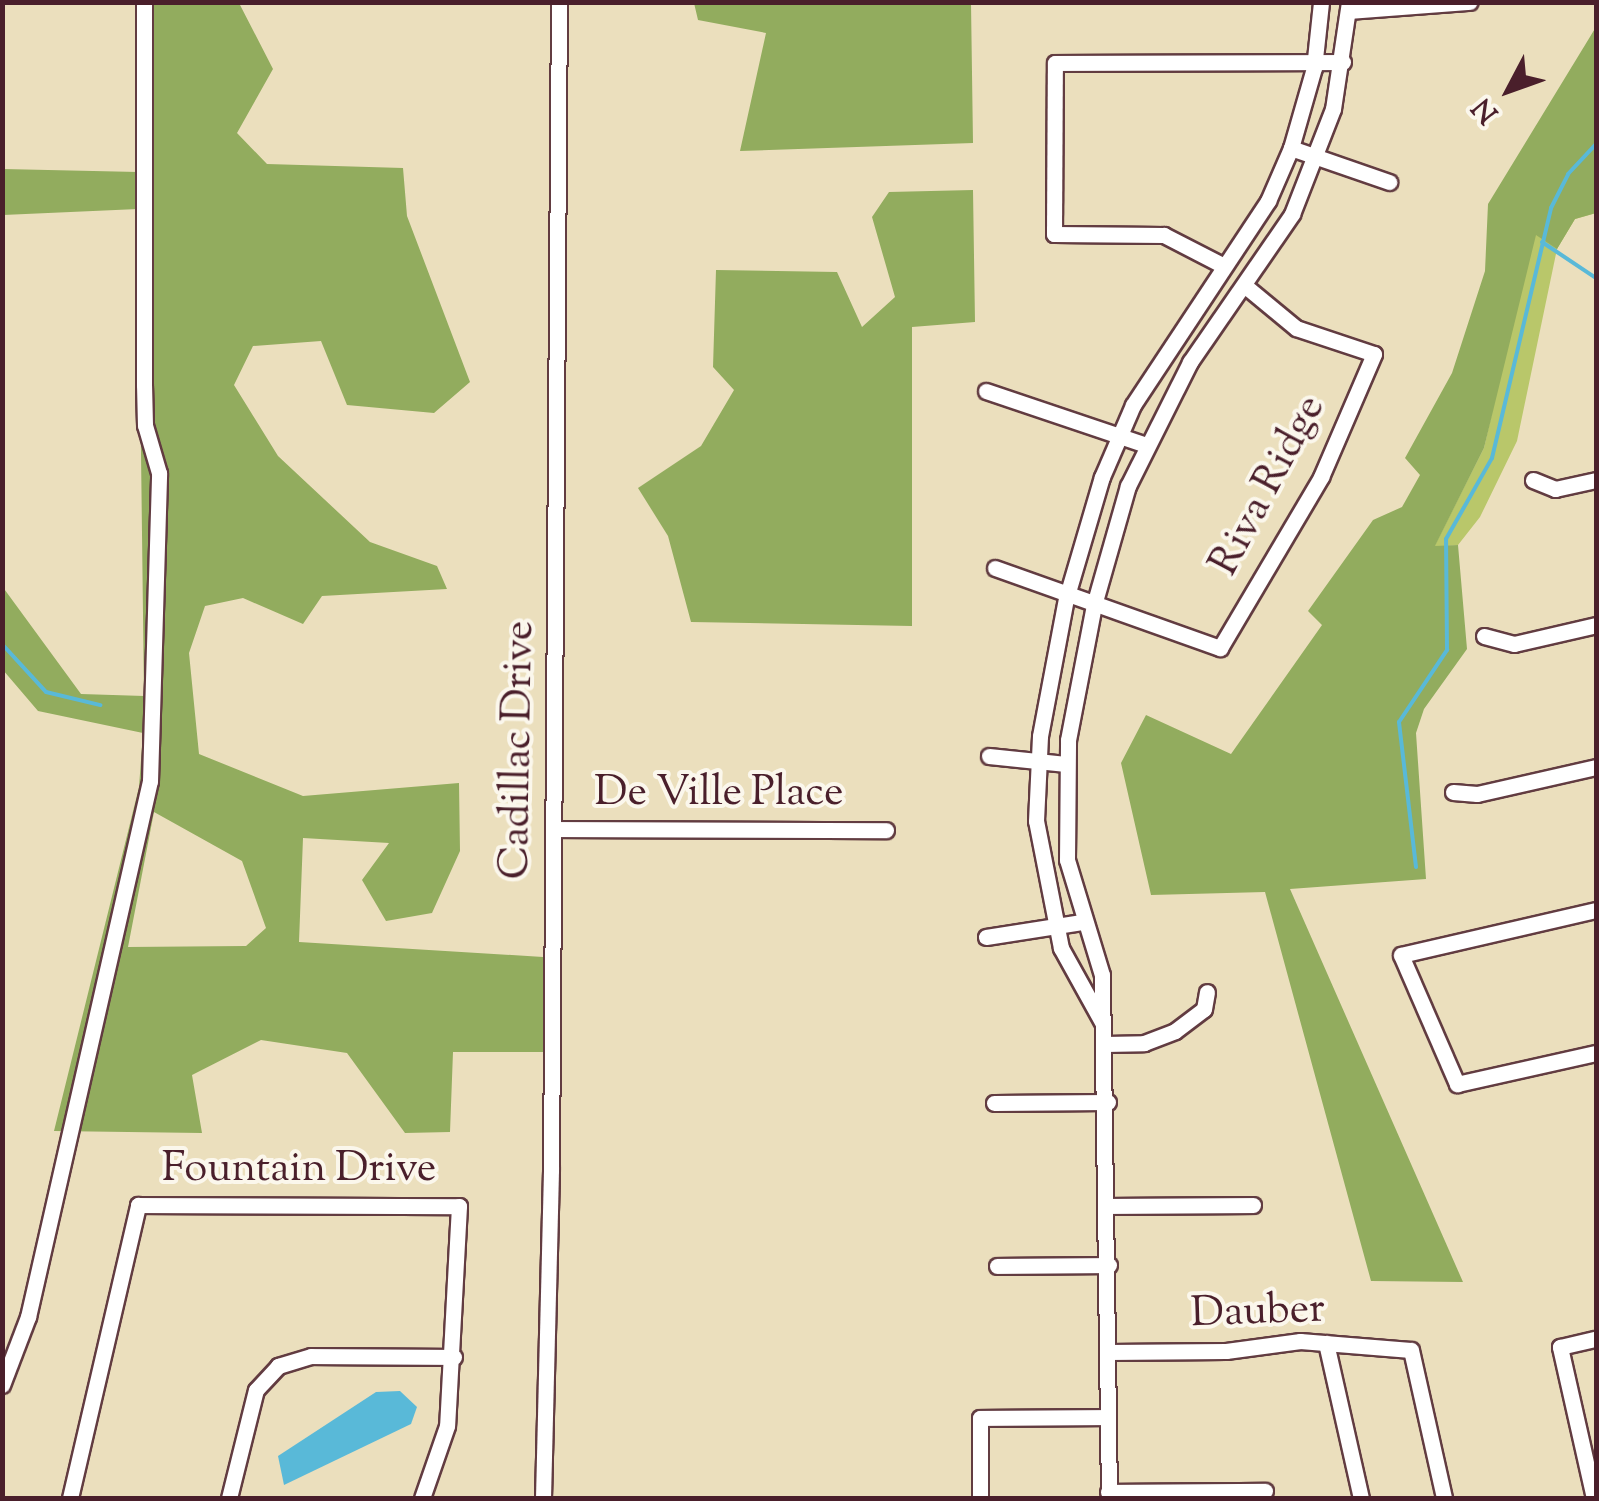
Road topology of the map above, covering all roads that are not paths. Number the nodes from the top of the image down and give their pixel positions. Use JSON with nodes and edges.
{"nodes":[{"id":1,"x":144,"y":2,"type":"edge"},
{"id":2,"x":558,"y":2,"type":"edge"},
{"id":3,"x":1321,"y":2,"type":"edge"},
{"id":4,"x":1470,"y":2,"type":"edge"},
{"id":5,"x":1349,"y":7,"type":"edge"},
{"id":6,"x":1343,"y":62,"type":"junction"},
{"id":7,"x":1314,"y":63,"type":"junction"},
{"id":8,"x":1292,"y":148,"type":"junction"},
{"id":9,"x":1317,"y":158,"type":"junction"},
{"id":10,"x":1388,"y":182,"type":"dead end"},
{"id":11,"x":1224,"y":266,"type":"junction"},
{"id":12,"x":1244,"y":285,"type":"junction"},
{"id":13,"x":986,"y":391,"type":"dead end"},
{"id":14,"x":1119,"y":436,"type":"junction"},
{"id":15,"x":1146,"y":445,"type":"junction"},
{"id":16,"x":1533,"y":480,"type":"dead end"},
{"id":17,"x":1596,"y":480,"type":"edge"},
{"id":18,"x":995,"y":568,"type":"dead end"},
{"id":19,"x":1069,"y":590,"type":"junction"},
{"id":20,"x":1095,"y":601,"type":"junction"},
{"id":21,"x":1596,"y":624,"type":"edge"},
{"id":22,"x":1484,"y":636,"type":"dead end"},
{"id":23,"x":988,"y":756,"type":"dead end"},
{"id":24,"x":1038,"y":764,"type":"junction"},
{"id":25,"x":1066,"y":764,"type":"junction"},
{"id":26,"x":1596,"y":767,"type":"edge"},
{"id":27,"x":1453,"y":792,"type":"dead end"},
{"id":28,"x":553,"y":829,"type":"junction"},
{"id":29,"x":886,"y":830,"type":"dead end"},
{"id":30,"x":1596,"y":910,"type":"edge"},
{"id":31,"x":1082,"y":922,"type":"junction"},
{"id":32,"x":1055,"y":930,"type":"junction"},
{"id":33,"x":986,"y":937,"type":"dead end"},
{"id":34,"x":1207,"y":992,"type":"dead end"},
{"id":35,"x":1102,"y":1022,"type":"junction"},
{"id":36,"x":1105,"y":1044,"type":"junction"},
{"id":37,"x":1596,"y":1053,"type":"edge"},
{"id":38,"x":1108,"y":1102,"type":"junction"},
{"id":39,"x":994,"y":1103,"type":"dead end"},
{"id":40,"x":1253,"y":1205,"type":"dead end"},
{"id":41,"x":1108,"y":1206,"type":"junction"},
{"id":42,"x":1109,"y":1265,"type":"junction"},
{"id":43,"x":997,"y":1266,"type":"dead end"},
{"id":44,"x":1596,"y":1338,"type":"edge"},
{"id":45,"x":1326,"y":1342,"type":"junction"},
{"id":46,"x":1108,"y":1352,"type":"junction"},
{"id":47,"x":454,"y":1357,"type":"junction"},
{"id":48,"x":2,"y":1385,"type":"edge"},
{"id":49,"x":1108,"y":1417,"type":"junction"},
{"id":50,"x":1264,"y":1491,"type":"dead end"},
{"id":51,"x":1108,"y":1495,"type":"edge"},
{"id":52,"x":70,"y":1498,"type":"edge"},
{"id":53,"x":228,"y":1498,"type":"edge"},
{"id":54,"x":422,"y":1498,"type":"edge"},
{"id":55,"x":542,"y":1498,"type":"edge"},
{"id":56,"x":980,"y":1498,"type":"edge"},
{"id":57,"x":1362,"y":1498,"type":"edge"},
{"id":58,"x":1444,"y":1498,"type":"edge"},
{"id":59,"x":1594,"y":1498,"type":"edge"}],
"edges":[{"from":1,"to":48,"type":"street"},
{"from":2,"to":28,"type":"street","name":"Cadillac Drive"},
{"from":3,"to":7,"type":"street"},
{"from":4,"to":5,"type":"street"},
{"from":5,"to":6,"type":"street"},
{"from":6,"to":7,"type":"street"},
{"from":6,"to":9,"type":"street"},
{"from":7,"to":8,"type":"street"},
{"from":7,"to":11,"type":"street"},
{"from":8,"to":9,"type":"street"},
{"from":8,"to":11,"type":"street"},
{"from":9,"to":10,"type":"street"},
{"from":9,"to":12,"type":"street"},
{"from":11,"to":14,"type":"street"},
{"from":12,"to":15,"type":"street"},
{"from":12,"to":20,"type":"street","name":"Riva Ridge"},
{"from":13,"to":14,"type":"street"},
{"from":14,"to":15,"type":"street"},
{"from":14,"to":19,"type":"street"},
{"from":15,"to":20,"type":"street"},
{"from":16,"to":17,"type":"street"},
{"from":18,"to":19,"type":"street"},
{"from":19,"to":20,"type":"street"},
{"from":19,"to":24,"type":"street"},
{"from":20,"to":25,"type":"street"},
{"from":21,"to":22,"type":"street"},
{"from":23,"to":24,"type":"street"},
{"from":24,"to":25,"type":"street"},
{"from":24,"to":32,"type":"street"},
{"from":25,"to":31,"type":"street"},
{"from":26,"to":27,"type":"street"},
{"from":28,"to":29,"type":"street","name":"De Ville Place"},
{"from":28,"to":55,"type":"street","name":"Cadillac Drive"},
{"from":30,"to":37,"type":"street"},
{"from":31,"to":32,"type":"street"},
{"from":31,"to":35,"type":"street"},
{"from":32,"to":33,"type":"street"},
{"from":32,"to":35,"type":"street"},
{"from":34,"to":36,"type":"street"},
{"from":35,"to":36,"type":"street"},
{"from":36,"to":38,"type":"street"},
{"from":38,"to":39,"type":"street"},
{"from":38,"to":41,"type":"street"},
{"from":40,"to":41,"type":"street"},
{"from":41,"to":42,"type":"street"},
{"from":42,"to":43,"type":"street"},
{"from":42,"to":46,"type":"street"},
{"from":44,"to":59,"type":"street"},
{"from":45,"to":46,"type":"street","name":"Dauber"},
{"from":45,"to":57,"type":"street"},
{"from":45,"to":58,"type":"street","name":"Dauber"},
{"from":46,"to":49,"type":"street"},
{"from":47,"to":52,"type":"street","name":"Fountain Drive"},
{"from":47,"to":53,"type":"street"},
{"from":47,"to":54,"type":"street"},
{"from":49,"to":51,"type":"street"},
{"from":49,"to":56,"type":"street"},
{"from":50,"to":51,"type":"street"}]}
